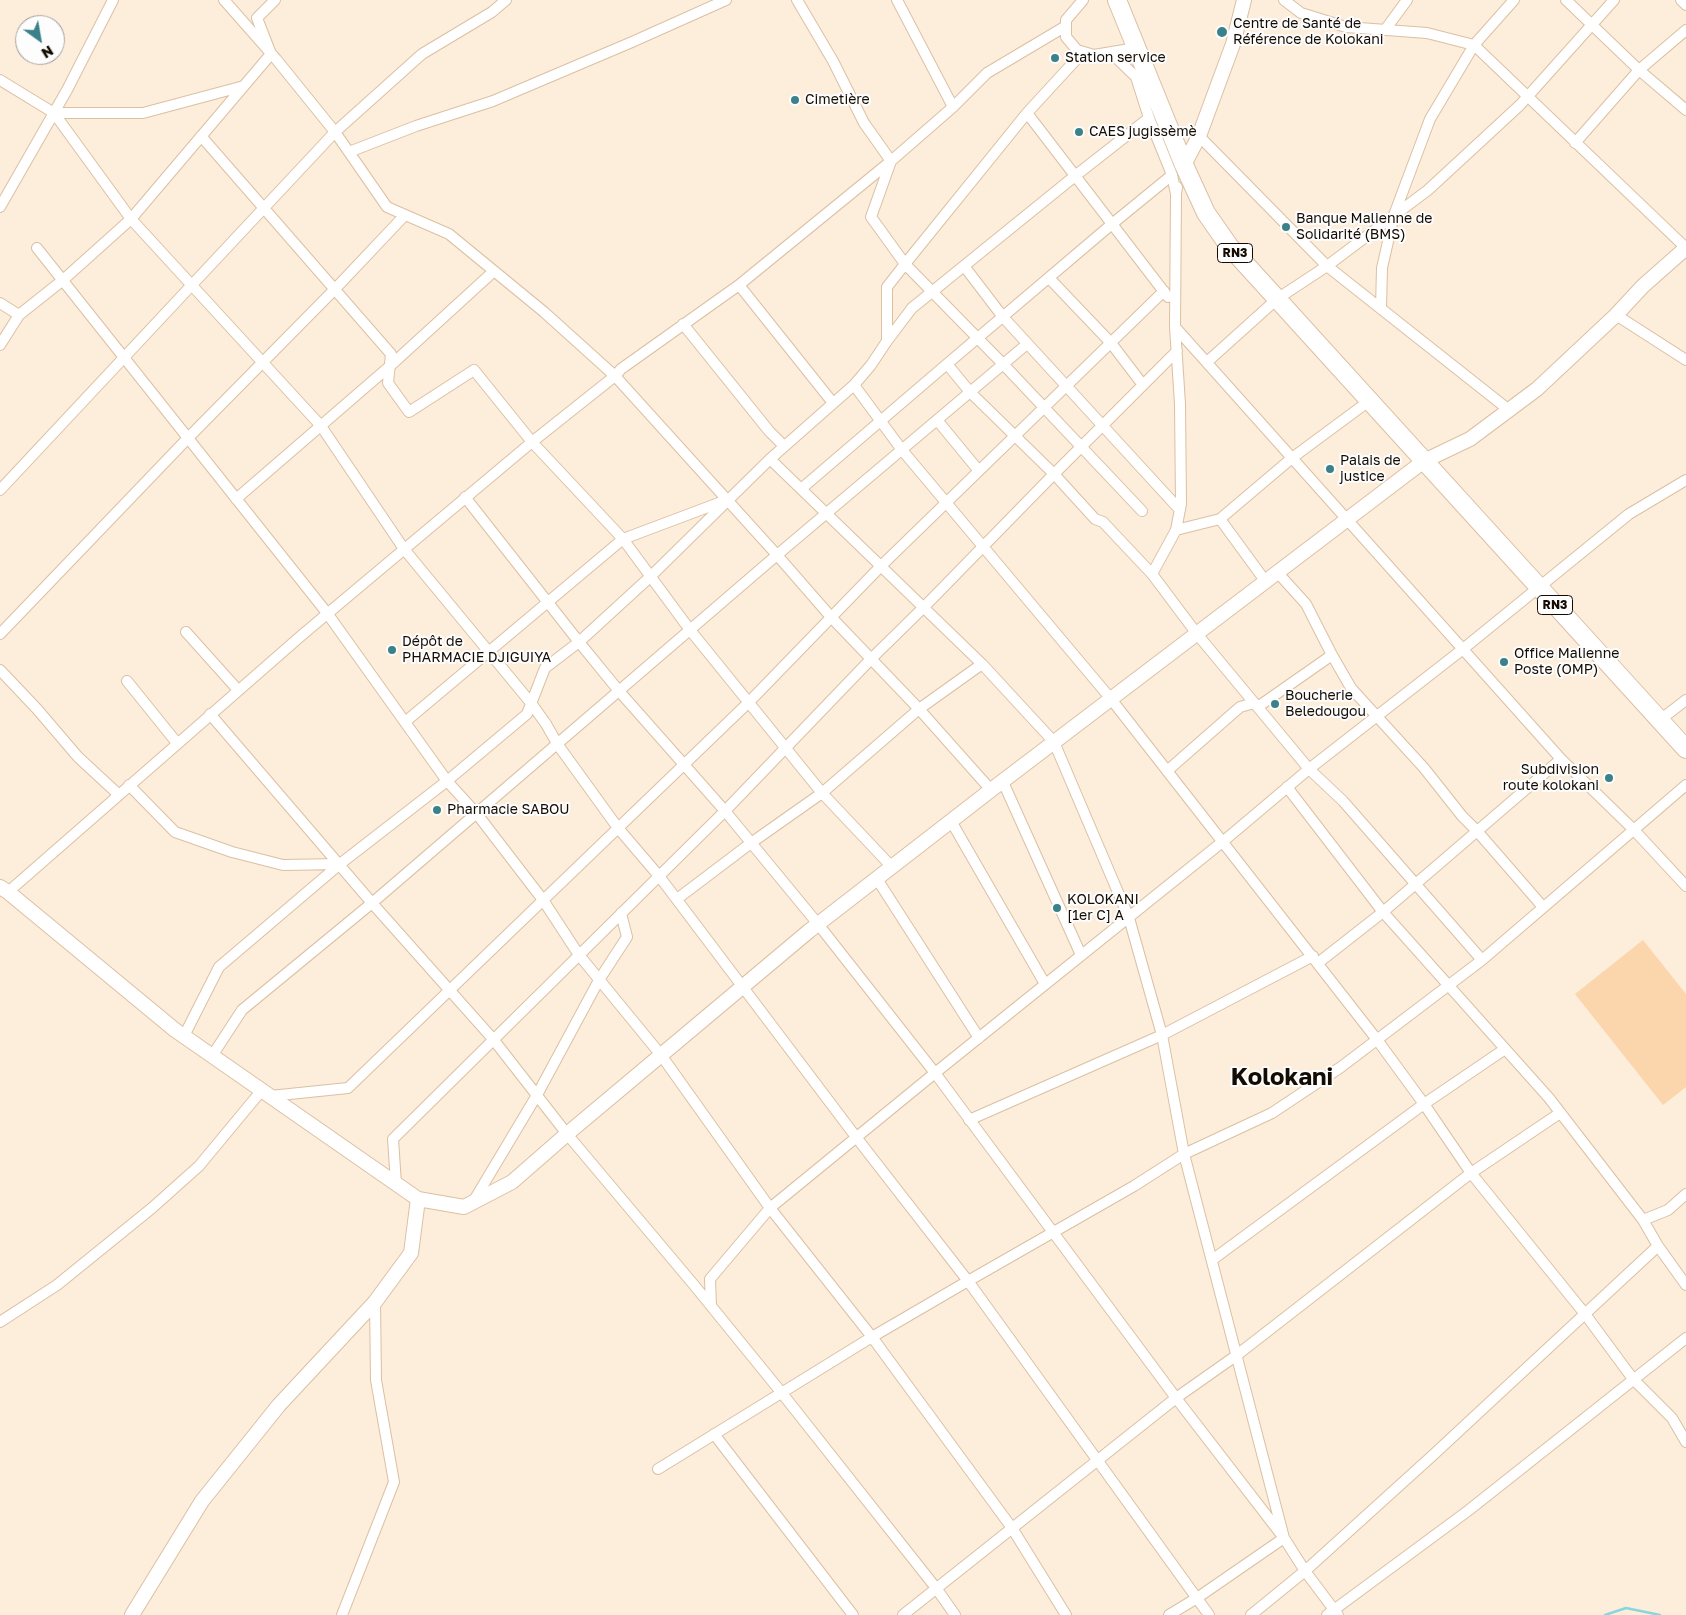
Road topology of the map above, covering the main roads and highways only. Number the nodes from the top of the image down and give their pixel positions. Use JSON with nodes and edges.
{"nodes":[{"id":1,"x":1117,"y":0,"type":"edge"},
{"id":2,"x":1686,"y":750,"type":"edge"}],
"edges":[{"from":1,"to":2,"type":"highway","number":"RN3"}]}
